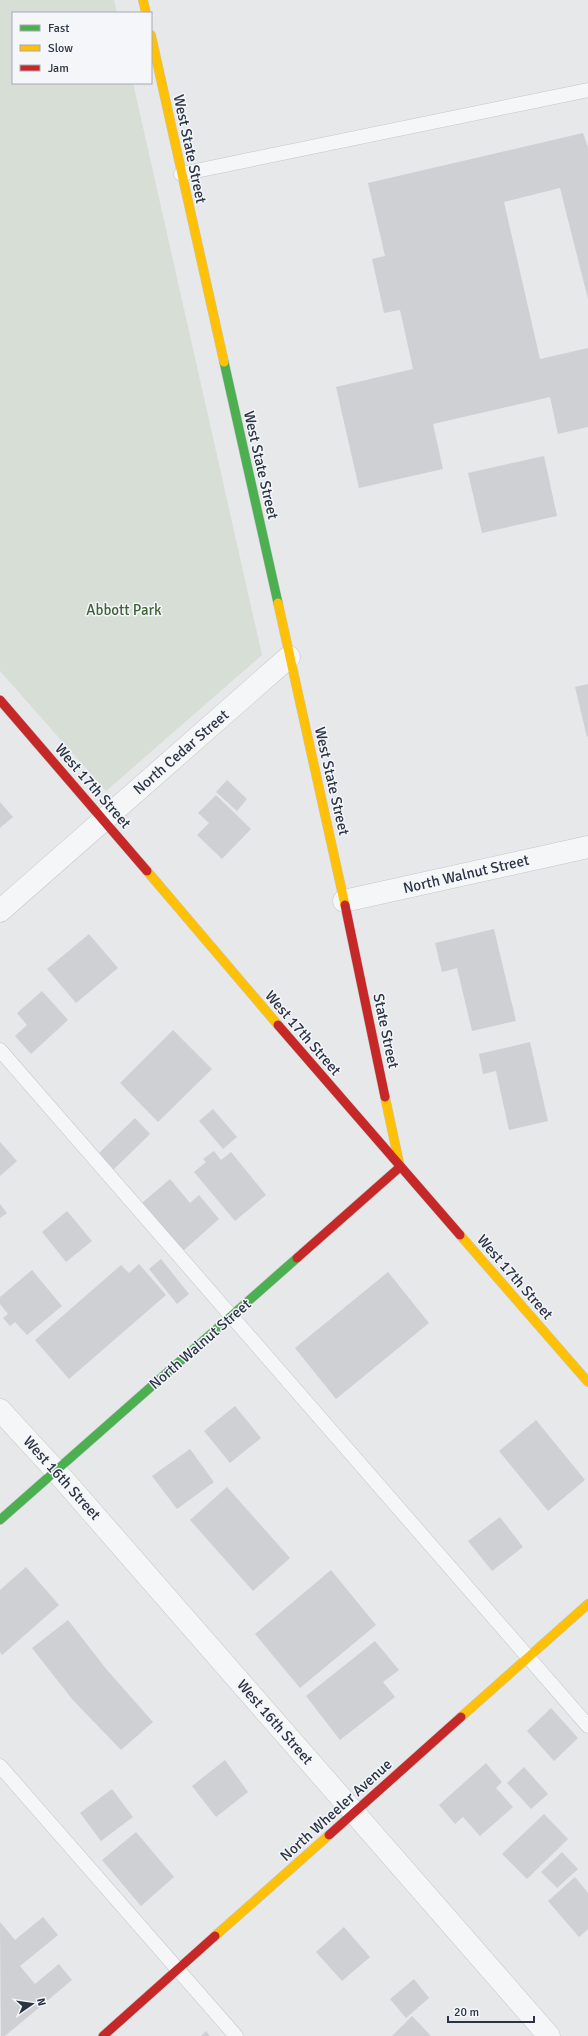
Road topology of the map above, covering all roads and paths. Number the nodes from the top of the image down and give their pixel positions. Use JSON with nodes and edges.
{"nodes":[{"id":1,"x":143,"y":0,"type":"edge"},
{"id":2,"x":146,"y":12,"type":"edge"},
{"id":3,"x":152,"y":40,"type":"edge"},
{"id":4,"x":588,"y":90,"type":"edge"},
{"id":5,"x":181,"y":174,"type":"junction"},
{"id":6,"x":289,"y":657,"type":"junction"},
{"id":7,"x":0,"y":700,"type":"edge"},
{"id":8,"x":103,"y":820,"type":"junction"},
{"id":9,"x":588,"y":847,"type":"edge"},
{"id":10,"x":344,"y":901,"type":"junction"},
{"id":11,"x":0,"y":911,"type":"edge"},
{"id":12,"x":0,"y":1050,"type":"edge"},
{"id":13,"x":400,"y":1168,"type":"junction"},
{"id":14,"x":232,"y":1316,"type":"junction"},
{"id":15,"x":588,"y":1382,"type":"edge"},
{"id":16,"x":0,"y":1410,"type":"edge"},
{"id":17,"x":56,"y":1471,"type":"junction"},
{"id":18,"x":0,"y":1520,"type":"edge"},
{"id":19,"x":588,"y":1604,"type":"edge"},
{"id":20,"x":528,"y":1657,"type":"junction"},
{"id":21,"x":588,"y":1726,"type":"edge"},
{"id":22,"x":0,"y":1766,"type":"edge"},
{"id":23,"x":354,"y":1812,"type":"junction"},
{"id":24,"x":178,"y":1969,"type":"junction"},
{"id":25,"x":103,"y":2036,"type":"edge"},
{"id":26,"x":236,"y":2036,"type":"edge"},
{"id":27,"x":549,"y":2036,"type":"edge"}],
"edges":[{"from":1,"to":2,"type":"street"},
{"from":3,"to":5,"type":"street","name":"West State Street"},
{"from":4,"to":5,"type":"lane"},
{"from":5,"to":6,"type":"street","name":"West State Street"},
{"from":6,"to":8,"type":"street","name":"North Cedar Street"},
{"from":6,"to":10,"type":"street","name":"West State Street"},
{"from":7,"to":8,"type":"street","name":"West 17th Street"},
{"from":8,"to":11,"type":"street","name":"North Cedar Street"},
{"from":8,"to":13,"type":"street","name":"West 17th Street"},
{"from":9,"to":10,"type":"street","name":"North Walnut Street"},
{"from":10,"to":13,"type":"street","name":"State Street"},
{"from":12,"to":14,"type":"lane"},
{"from":13,"to":14,"type":"street","name":"North Walnut Street"},
{"from":13,"to":15,"type":"street","name":"West 17th Street"},
{"from":14,"to":17,"type":"street","name":"North Walnut Street"},
{"from":14,"to":20,"type":"lane"},
{"from":16,"to":17,"type":"street","name":"West 16th Street"},
{"from":17,"to":18,"type":"street","name":"North Walnut Street"},
{"from":17,"to":23,"type":"street","name":"West 16th Street"},
{"from":19,"to":20,"type":"street","name":"North Wheeler Avenue"},
{"from":20,"to":21,"type":"lane"},
{"from":20,"to":23,"type":"street","name":"North Wheeler Avenue"},
{"from":22,"to":24,"type":"lane"},
{"from":23,"to":24,"type":"street","name":"North Wheeler Avenue"},
{"from":23,"to":27,"type":"street","name":"West 16th Street"},
{"from":24,"to":25,"type":"street","name":"North Wheeler Avenue"},
{"from":24,"to":26,"type":"lane"}]}
